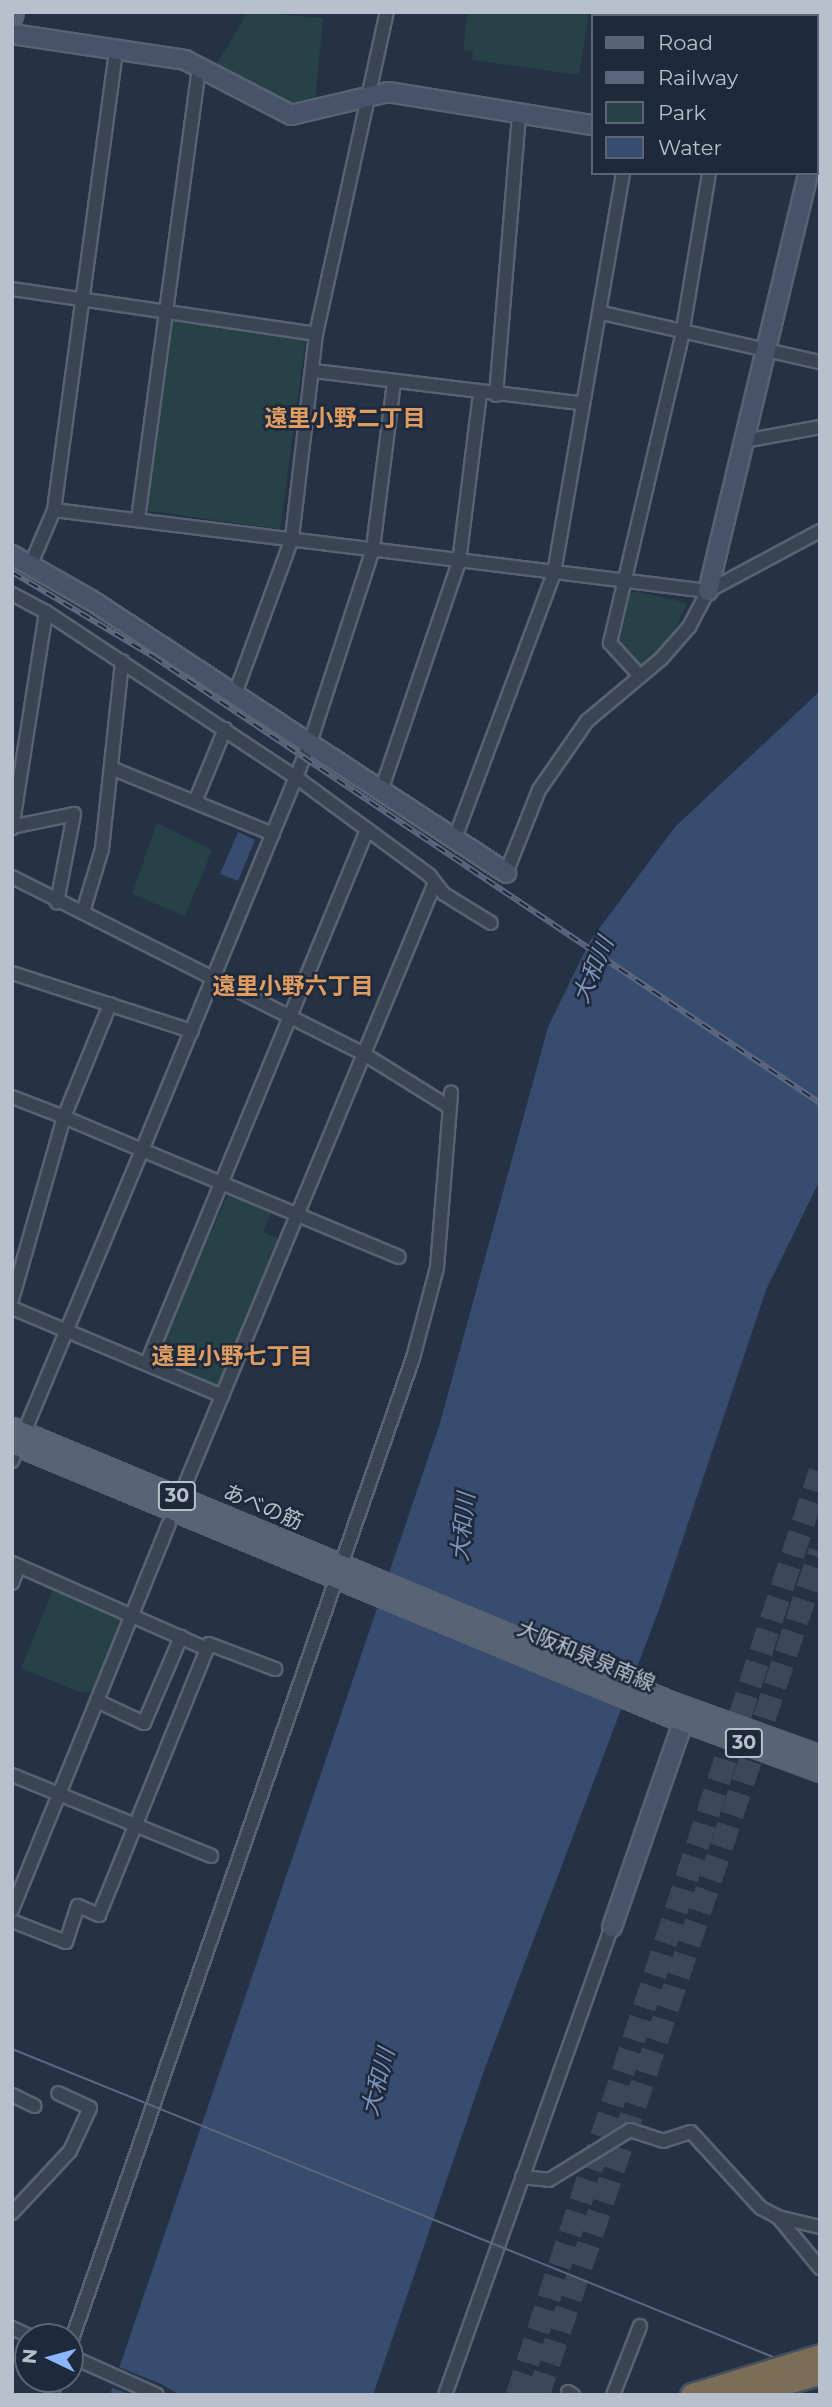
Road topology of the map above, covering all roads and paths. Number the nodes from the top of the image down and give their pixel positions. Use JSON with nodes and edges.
{"nodes":[{"id":1,"x":387,"y":12,"type":"edge"},
{"id":2,"x":12,"y":34,"type":"edge"},
{"id":3,"x":117,"y":49,"type":"junction"},
{"id":4,"x":199,"y":68,"type":"junction"},
{"id":5,"x":374,"y":93,"type":"junction"},
{"id":6,"x":519,"y":113,"type":"junction"},
{"id":7,"x":590,"y":125,"type":"edge"},
{"id":8,"x":623,"y":175,"type":"edge"},
{"id":9,"x":709,"y":175,"type":"edge"},
{"id":10,"x":808,"y":175,"type":"edge"},
{"id":11,"x":12,"y":289,"type":"edge"},
{"id":12,"x":82,"y":298,"type":"junction"},
{"id":13,"x":165,"y":309,"type":"junction"},
{"id":14,"x":602,"y":313,"type":"junction"},
{"id":15,"x":316,"y":334,"type":"junction"},
{"id":16,"x":682,"y":335,"type":"junction"},
{"id":17,"x":766,"y":351,"type":"junction"},
{"id":18,"x":820,"y":362,"type":"edge"},
{"id":19,"x":314,"y":371,"type":"junction"},
{"id":20,"x":394,"y":382,"type":"junction"},
{"id":21,"x":480,"y":393,"type":"junction"},
{"id":22,"x":496,"y":395,"type":"junction"},
{"id":23,"x":580,"y":403,"type":"junction"},
{"id":24,"x":820,"y":427,"type":"edge"},
{"id":25,"x":744,"y":441,"type":"junction"},
{"id":26,"x":54,"y":510,"type":"junction"},
{"id":27,"x":138,"y":520,"type":"junction"},
{"id":28,"x":820,"y":531,"type":"edge"},
{"id":29,"x":292,"y":538,"type":"junction"},
{"id":30,"x":373,"y":549,"type":"junction"},
{"id":31,"x":12,"y":555,"type":"edge"},
{"id":32,"x":459,"y":562,"type":"junction"},
{"id":33,"x":31,"y":564,"type":"junction"},
{"id":34,"x":554,"y":573,"type":"junction"},
{"id":35,"x":624,"y":581,"type":"junction"},
{"id":36,"x":708,"y":591,"type":"junction"},
{"id":37,"x":12,"y":594,"type":"edge"},
{"id":38,"x":46,"y":612,"type":"junction"},
{"id":39,"x":122,"y":661,"type":"junction"},
{"id":40,"x":640,"y":676,"type":"junction"},
{"id":41,"x":235,"y":694,"type":"junction"},
{"id":42,"x":225,"y":729,"type":"junction"},
{"id":43,"x":307,"y":750,"type":"junction"},
{"id":44,"x":111,"y":768,"type":"junction"},
{"id":45,"x":297,"y":778,"type":"junction"},
{"id":46,"x":382,"y":788,"type":"junction"},
{"id":47,"x":195,"y":803,"type":"junction"},
{"id":48,"x":14,"y":827,"type":"edge"},
{"id":49,"x":367,"y":830,"type":"junction"},
{"id":50,"x":273,"y":834,"type":"junction"},
{"id":51,"x":455,"y":838,"type":"junction"},
{"id":52,"x":506,"y":873,"type":"joint"},
{"id":53,"x":12,"y":877,"type":"edge"},
{"id":54,"x":434,"y":885,"type":"junction"},
{"id":55,"x":57,"y":902,"type":"junction"},
{"id":56,"x":83,"y":912,"type":"junction"},
{"id":57,"x":491,"y":923,"type":"dead end"},
{"id":58,"x":12,"y":973,"type":"edge"},
{"id":59,"x":213,"y":978,"type":"junction"},
{"id":60,"x":110,"y":1004,"type":"junction"},
{"id":61,"x":291,"y":1017,"type":"junction"},
{"id":62,"x":192,"y":1031,"type":"junction"},
{"id":63,"x":365,"y":1054,"type":"junction"},
{"id":64,"x":451,"y":1093,"type":"dead end"},
{"id":65,"x":12,"y":1097,"type":"edge"},
{"id":66,"x":449,"y":1107,"type":"junction"},
{"id":67,"x":64,"y":1117,"type":"junction"},
{"id":68,"x":142,"y":1150,"type":"junction"},
{"id":69,"x":221,"y":1183,"type":"junction"},
{"id":70,"x":298,"y":1215,"type":"junction"},
{"id":71,"x":399,"y":1257,"type":"dead end"},
{"id":72,"x":12,"y":1299,"type":"edge"},
{"id":73,"x":12,"y":1308,"type":"edge"},
{"id":74,"x":66,"y":1332,"type":"junction"},
{"id":75,"x":147,"y":1363,"type":"junction"},
{"id":76,"x":222,"y":1396,"type":"junction"},
{"id":77,"x":16,"y":1442,"type":"edge"},
{"id":78,"x":186,"y":1485,"type":"dead end"},
{"id":79,"x":169,"y":1524,"type":"dead end"},
{"id":80,"x":16,"y":1564,"type":"edge"},
{"id":81,"x":347,"y":1574,"type":"junction"},
{"id":82,"x":12,"y":1583,"type":"edge"},
{"id":83,"x":132,"y":1614,"type":"junction"},
{"id":84,"x":181,"y":1637,"type":"junction"},
{"id":85,"x":207,"y":1649,"type":"junction"},
{"id":86,"x":275,"y":1670,"type":"dead end"},
{"id":87,"x":97,"y":1701,"type":"junction"},
{"id":88,"x":679,"y":1716,"type":"junction"},
{"id":89,"x":820,"y":1756,"type":"edge"},
{"id":90,"x":820,"y":1771,"type":"edge"},
{"id":91,"x":12,"y":1775,"type":"edge"},
{"id":92,"x":57,"y":1794,"type":"junction"},
{"id":93,"x":136,"y":1825,"type":"junction"},
{"id":94,"x":211,"y":1856,"type":"dead end"},
{"id":95,"x":12,"y":1910,"type":"edge"},
{"id":96,"x":12,"y":1921,"type":"edge"},
{"id":97,"x":612,"y":1927,"type":"joint"},
{"id":98,"x":58,"y":2093,"type":"dead end"},
{"id":99,"x":12,"y":2095,"type":"edge"},
{"id":100,"x":35,"y":2106,"type":"dead end"},
{"id":101,"x":522,"y":2177,"type":"junction"},
{"id":102,"x":12,"y":2213,"type":"edge"},
{"id":103,"x":778,"y":2217,"type":"junction"},
{"id":104,"x":820,"y":2227,"type":"edge"},
{"id":105,"x":820,"y":2268,"type":"edge"},
{"id":106,"x":82,"y":2323,"type":"edge"},
{"id":107,"x":640,"y":2326,"type":"dead end"},
{"id":108,"x":820,"y":2356,"type":"edge"},
{"id":109,"x":84,"y":2359,"type":"edge"},
{"id":110,"x":820,"y":2373,"type":"edge"},
{"id":111,"x":157,"y":2395,"type":"edge"},
{"id":112,"x":445,"y":2395,"type":"edge"},
{"id":113,"x":613,"y":2395,"type":"edge"},
{"id":114,"x":692,"y":2395,"type":"edge"},
{"id":115,"x":739,"y":2395,"type":"edge"}],
"edges":[{"from":1,"to":5,"type":"street"},
{"from":2,"to":3,"type":"street"},
{"from":3,"to":4,"type":"street"},
{"from":3,"to":12,"type":"street"},
{"from":4,"to":5,"type":"street"},
{"from":4,"to":13,"type":"street"},
{"from":5,"to":6,"type":"street"},
{"from":5,"to":15,"type":"street"},
{"from":6,"to":7,"type":"street"},
{"from":6,"to":22,"type":"street"},
{"from":8,"to":14,"type":"street"},
{"from":9,"to":16,"type":"street"},
{"from":10,"to":17,"type":"street"},
{"from":11,"to":12,"type":"street"},
{"from":12,"to":13,"type":"street"},
{"from":12,"to":26,"type":"street"},
{"from":13,"to":15,"type":"street"},
{"from":13,"to":27,"type":"street"},
{"from":14,"to":16,"type":"street"},
{"from":14,"to":23,"type":"street"},
{"from":15,"to":19,"type":"street"},
{"from":16,"to":17,"type":"street"},
{"from":16,"to":35,"type":"street"},
{"from":17,"to":18,"type":"street"},
{"from":17,"to":25,"type":"street"},
{"from":19,"to":20,"type":"street"},
{"from":19,"to":29,"type":"street"},
{"from":20,"to":21,"type":"street"},
{"from":20,"to":30,"type":"street"},
{"from":21,"to":22,"type":"street"},
{"from":21,"to":32,"type":"street"},
{"from":22,"to":23,"type":"street"},
{"from":23,"to":34,"type":"street"},
{"from":24,"to":25,"type":"street"},
{"from":25,"to":36,"type":"street"},
{"from":26,"to":27,"type":"street"},
{"from":26,"to":33,"type":"street"},
{"from":27,"to":29,"type":"street"},
{"from":28,"to":36,"type":"street"},
{"from":29,"to":30,"type":"street"},
{"from":29,"to":41,"type":"street"},
{"from":30,"to":32,"type":"street"},
{"from":30,"to":43,"type":"street"},
{"from":31,"to":33,"type":"street"},
{"from":32,"to":34,"type":"street"},
{"from":32,"to":46,"type":"street"},
{"from":33,"to":41,"type":"street"},
{"from":34,"to":35,"type":"street"},
{"from":34,"to":51,"type":"street"},
{"from":35,"to":36,"type":"street"},
{"from":35,"to":40,"type":"street"},
{"from":36,"to":40,"type":"street"},
{"from":37,"to":38,"type":"street"},
{"from":38,"to":39,"type":"street"},
{"from":38,"to":48,"type":"street"},
{"from":39,"to":42,"type":"street"},
{"from":39,"to":44,"type":"street"},
{"from":40,"to":52,"type":"street"},
{"from":41,"to":43,"type":"street"},
{"from":42,"to":45,"type":"street"},
{"from":42,"to":47,"type":"street"},
{"from":43,"to":45,"type":"street"},
{"from":43,"to":46,"type":"street"},
{"from":44,"to":47,"type":"street"},
{"from":44,"to":56,"type":"street"},
{"from":45,"to":49,"type":"street"},
{"from":45,"to":50,"type":"street"},
{"from":46,"to":51,"type":"street"},
{"from":47,"to":50,"type":"street"},
{"from":48,"to":55,"type":"street"},
{"from":49,"to":54,"type":"street"},
{"from":49,"to":61,"type":"street"},
{"from":50,"to":59,"type":"street"},
{"from":51,"to":52,"type":"street"},
{"from":53,"to":55,"type":"street"},
{"from":54,"to":57,"type":"street"},
{"from":54,"to":63,"type":"street"},
{"from":55,"to":56,"type":"street"},
{"from":56,"to":59,"type":"street"},
{"from":58,"to":60,"type":"street"},
{"from":59,"to":61,"type":"street"},
{"from":59,"to":62,"type":"street"},
{"from":60,"to":62,"type":"street"},
{"from":60,"to":67,"type":"street"},
{"from":61,"to":63,"type":"street"},
{"from":61,"to":69,"type":"street"},
{"from":62,"to":68,"type":"street"},
{"from":63,"to":66,"type":"street"},
{"from":63,"to":70,"type":"street"},
{"from":64,"to":66,"type":"street"},
{"from":65,"to":67,"type":"street"},
{"from":66,"to":81,"type":"street"},
{"from":67,"to":68,"type":"street"},
{"from":67,"to":72,"type":"street"},
{"from":68,"to":69,"type":"street"},
{"from":68,"to":74,"type":"street"},
{"from":69,"to":70,"type":"street"},
{"from":69,"to":75,"type":"street"},
{"from":70,"to":71,"type":"street"},
{"from":70,"to":76,"type":"street"},
{"from":73,"to":74,"type":"street"},
{"from":74,"to":75,"type":"street"},
{"from":74,"to":77,"type":"street"},
{"from":75,"to":76,"type":"street"},
{"from":76,"to":78,"type":"street"},
{"from":77,"to":81,"type":"main road","name":"あべの筋","number":"30"},
{"from":79,"to":83,"type":"street"},
{"from":80,"to":82,"type":"street"},
{"from":80,"to":83,"type":"street"},
{"from":81,"to":88,"type":"main road","name":"大阪和泉泉南線","number":"30"},
{"from":81,"to":106,"type":"street"},
{"from":83,"to":84,"type":"street"},
{"from":83,"to":87,"type":"street"},
{"from":84,"to":85,"type":"street"},
{"from":84,"to":87,"type":"street"},
{"from":85,"to":86,"type":"street"},
{"from":85,"to":93,"type":"street"},
{"from":87,"to":92,"type":"street"},
{"from":88,"to":89,"type":"main road","name":"大阪和泉泉南線","number":"30"},
{"from":88,"to":90,"type":"main road","name":"大阪和泉泉南線","number":"30"},
{"from":88,"to":97,"type":"street"},
{"from":91,"to":92,"type":"street"},
{"from":92,"to":93,"type":"street"},
{"from":92,"to":95,"type":"street"},
{"from":93,"to":94,"type":"street"},
{"from":93,"to":96,"type":"street"},
{"from":97,"to":101,"type":"street"},
{"from":98,"to":102,"type":"street"},
{"from":99,"to":100,"type":"street"},
{"from":101,"to":103,"type":"street"},
{"from":101,"to":112,"type":"street"},
{"from":103,"to":104,"type":"street"},
{"from":103,"to":105,"type":"street"},
{"from":107,"to":113,"type":"street"},
{"from":108,"to":114,"type":"highway","bridge":true},
{"from":109,"to":111,"type":"street"},
{"from":110,"to":115,"type":"highway","bridge":true}]}
